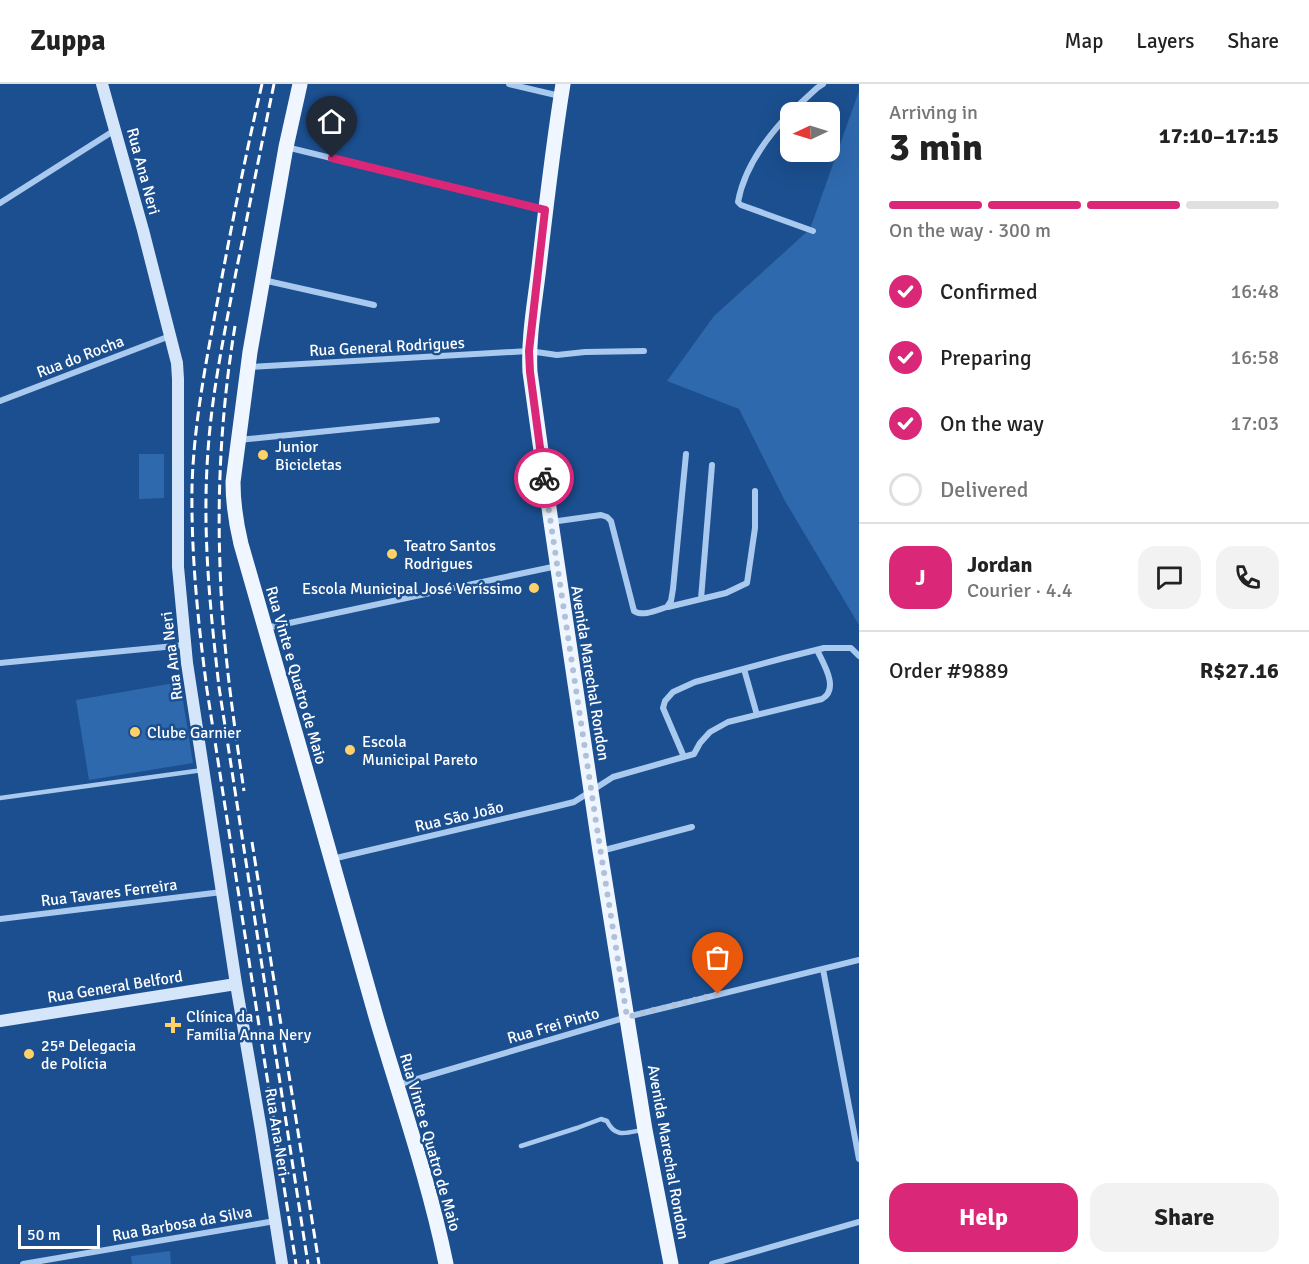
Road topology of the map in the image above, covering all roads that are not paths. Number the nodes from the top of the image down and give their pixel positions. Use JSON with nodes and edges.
{"nodes":[{"id":1,"x":102,"y":84,"type":"edge"},
{"id":2,"x":300,"y":84,"type":"edge"},
{"id":3,"x":509,"y":84,"type":"edge"},
{"id":4,"x":810,"y":84,"type":"edge"},
{"id":5,"x":820,"y":86,"type":"edge"},
{"id":6,"x":562,"y":90,"type":"edge"},
{"id":7,"x":803,"y":102,"type":"edge"},
{"id":8,"x":780,"y":126,"type":"edge"},
{"id":9,"x":115,"y":130,"type":"junction"},
{"id":10,"x":286,"y":147,"type":"junction"},
{"id":11,"x":0,"y":203,"type":"edge"},
{"id":12,"x":545,"y":210,"type":"junction"},
{"id":13,"x":813,"y":231,"type":"dead end"},
{"id":14,"x":262,"y":280,"type":"junction"},
{"id":15,"x":374,"y":304,"type":"dead end"},
{"id":16,"x":170,"y":336,"type":"junction"},
{"id":17,"x":529,"y":351,"type":"junction"},
{"id":18,"x":644,"y":351,"type":"dead end"},
{"id":19,"x":248,"y":367,"type":"junction"},
{"id":20,"x":0,"y":401,"type":"edge"},
{"id":21,"x":437,"y":420,"type":"dead end"},
{"id":22,"x":238,"y":440,"type":"junction"},
{"id":23,"x":686,"y":454,"type":"dead end"},
{"id":24,"x":712,"y":465,"type":"dead end"},
{"id":25,"x":755,"y":491,"type":"dead end"},
{"id":26,"x":550,"y":522,"type":"junction"},
{"id":27,"x":557,"y":566,"type":"junction"},
{"id":28,"x":701,"y":599,"type":"junction"},
{"id":29,"x":667,"y":607,"type":"junction"},
{"id":30,"x":266,"y":628,"type":"junction"},
{"id":31,"x":185,"y":645,"type":"junction"},
{"id":32,"x":818,"y":650,"type":"junction"},
{"id":33,"x":859,"y":656,"type":"edge"},
{"id":34,"x":0,"y":663,"type":"edge"},
{"id":35,"x":744,"y":669,"type":"junction"},
{"id":36,"x":758,"y":715,"type":"junction"},
{"id":37,"x":684,"y":757,"type":"junction"},
{"id":38,"x":203,"y":770,"type":"junction"},
{"id":39,"x":591,"y":792,"type":"junction"},
{"id":40,"x":0,"y":798,"type":"edge"},
{"id":41,"x":692,"y":827,"type":"dead end"},
{"id":42,"x":600,"y":851,"type":"junction"},
{"id":43,"x":331,"y":860,"type":"junction"},
{"id":44,"x":222,"y":892,"type":"junction"},
{"id":45,"x":0,"y":919,"type":"edge"},
{"id":46,"x":859,"y":960,"type":"edge"},
{"id":47,"x":823,"y":969,"type":"junction"},
{"id":48,"x":236,"y":984,"type":"junction"},
{"id":49,"x":627,"y":1017,"type":"junction"},
{"id":50,"x":0,"y":1022,"type":"edge"},
{"id":51,"x":396,"y":1085,"type":"junction"},
{"id":52,"x":645,"y":1130,"type":"junction"},
{"id":53,"x":520,"y":1146,"type":"dead end"},
{"id":54,"x":859,"y":1159,"type":"edge"},
{"id":55,"x":275,"y":1221,"type":"junction"},
{"id":56,"x":859,"y":1222,"type":"edge"},
{"id":57,"x":23,"y":1264,"type":"edge"},
{"id":58,"x":282,"y":1264,"type":"edge"},
{"id":59,"x":446,"y":1264,"type":"edge"},
{"id":60,"x":671,"y":1264,"type":"edge"},
{"id":61,"x":712,"y":1264,"type":"edge"}],
"edges":[{"from":1,"to":9,"type":"main road","name":"Rua Ana Neri"},
{"from":2,"to":10,"type":"main road","name":"Rua Vinte e Quatro de Maio"},
{"from":3,"to":6,"type":"street"},
{"from":4,"to":5,"type":"street"},
{"from":5,"to":7,"type":"street"},
{"from":6,"to":12,"type":"main road","name":"Avenida Marechal Rondon"},
{"from":8,"to":13,"type":"street"},
{"from":9,"to":11,"type":"street"},
{"from":9,"to":16,"type":"main road","name":"Rua Ana Neri"},
{"from":10,"to":12,"type":"street"},
{"from":10,"to":14,"type":"main road","name":"Rua Vinte e Quatro de Maio"},
{"from":12,"to":17,"type":"main road","name":"Avenida Marechal Rondon"},
{"from":14,"to":15,"type":"street"},
{"from":14,"to":19,"type":"main road","name":"Rua Vinte e Quatro de Maio"},
{"from":16,"to":20,"type":"street","name":"Rua do Rocha"},
{"from":16,"to":31,"type":"main road","name":"Rua Ana Neri"},
{"from":17,"to":18,"type":"street","name":"Rua General Rodrigues"},
{"from":17,"to":19,"type":"street","name":"Rua General Rodrigues"},
{"from":17,"to":26,"type":"main road","name":"Avenida Marechal Rondon"},
{"from":19,"to":22,"type":"main road","name":"Rua Vinte e Quatro de Maio"},
{"from":21,"to":22,"type":"street"},
{"from":22,"to":30,"type":"main road","name":"Rua Vinte e Quatro de Maio"},
{"from":23,"to":29,"type":"street"},
{"from":24,"to":28,"type":"street"},
{"from":25,"to":28,"type":"street"},
{"from":26,"to":27,"type":"main road","name":"Avenida Marechal Rondon"},
{"from":26,"to":29,"type":"street"},
{"from":27,"to":30,"type":"street"},
{"from":27,"to":39,"type":"main road","name":"Avenida Marechal Rondon"},
{"from":28,"to":29,"type":"street"},
{"from":30,"to":43,"type":"main road","name":"Rua Vinte e Quatro de Maio"},
{"from":31,"to":34,"type":"street"},
{"from":31,"to":38,"type":"main road","name":"Rua Ana Neri"},
{"from":32,"to":33,"type":"street"},
{"from":32,"to":35,"type":"street"},
{"from":32,"to":36,"type":"street"},
{"from":35,"to":36,"type":"street"},
{"from":35,"to":37,"type":"street"},
{"from":36,"to":37,"type":"street"},
{"from":37,"to":39,"type":"street","name":"Rua São João"},
{"from":38,"to":40,"type":"lane"},
{"from":38,"to":44,"type":"main road","name":"Rua Ana Neri"},
{"from":39,"to":42,"type":"main road","name":"Avenida Marechal Rondon"},
{"from":39,"to":43,"type":"street","name":"Rua São João"},
{"from":41,"to":42,"type":"street"},
{"from":42,"to":49,"type":"main road","name":"Avenida Marechal Rondon"},
{"from":43,"to":51,"type":"main road","name":"Rua Vinte e Quatro de Maio"},
{"from":44,"to":45,"type":"street","name":"Rua Tavares Ferreira"},
{"from":44,"to":48,"type":"main road","name":"Rua Ana Neri"},
{"from":46,"to":47,"type":"street","name":"Rua Frei Pinto"},
{"from":47,"to":49,"type":"street","name":"Rua Frei Pinto"},
{"from":47,"to":54,"type":"street"},
{"from":48,"to":50,"type":"main road","name":"Rua General Belford"},
{"from":48,"to":55,"type":"main road","name":"Rua Ana Neri"},
{"from":49,"to":51,"type":"street","name":"Rua Frei Pinto"},
{"from":49,"to":52,"type":"main road","name":"Avenida Marechal Rondon"},
{"from":51,"to":59,"type":"main road","name":"Rua Vinte e Quatro de Maio"},
{"from":52,"to":53,"type":"lane"},
{"from":52,"to":60,"type":"main road","name":"Avenida Marechal Rondon"},
{"from":55,"to":57,"type":"street","name":"Rua Barbosa da Silva"},
{"from":55,"to":58,"type":"main road","name":"Rua Ana Neri"},
{"from":56,"to":61,"type":"street"}]}
